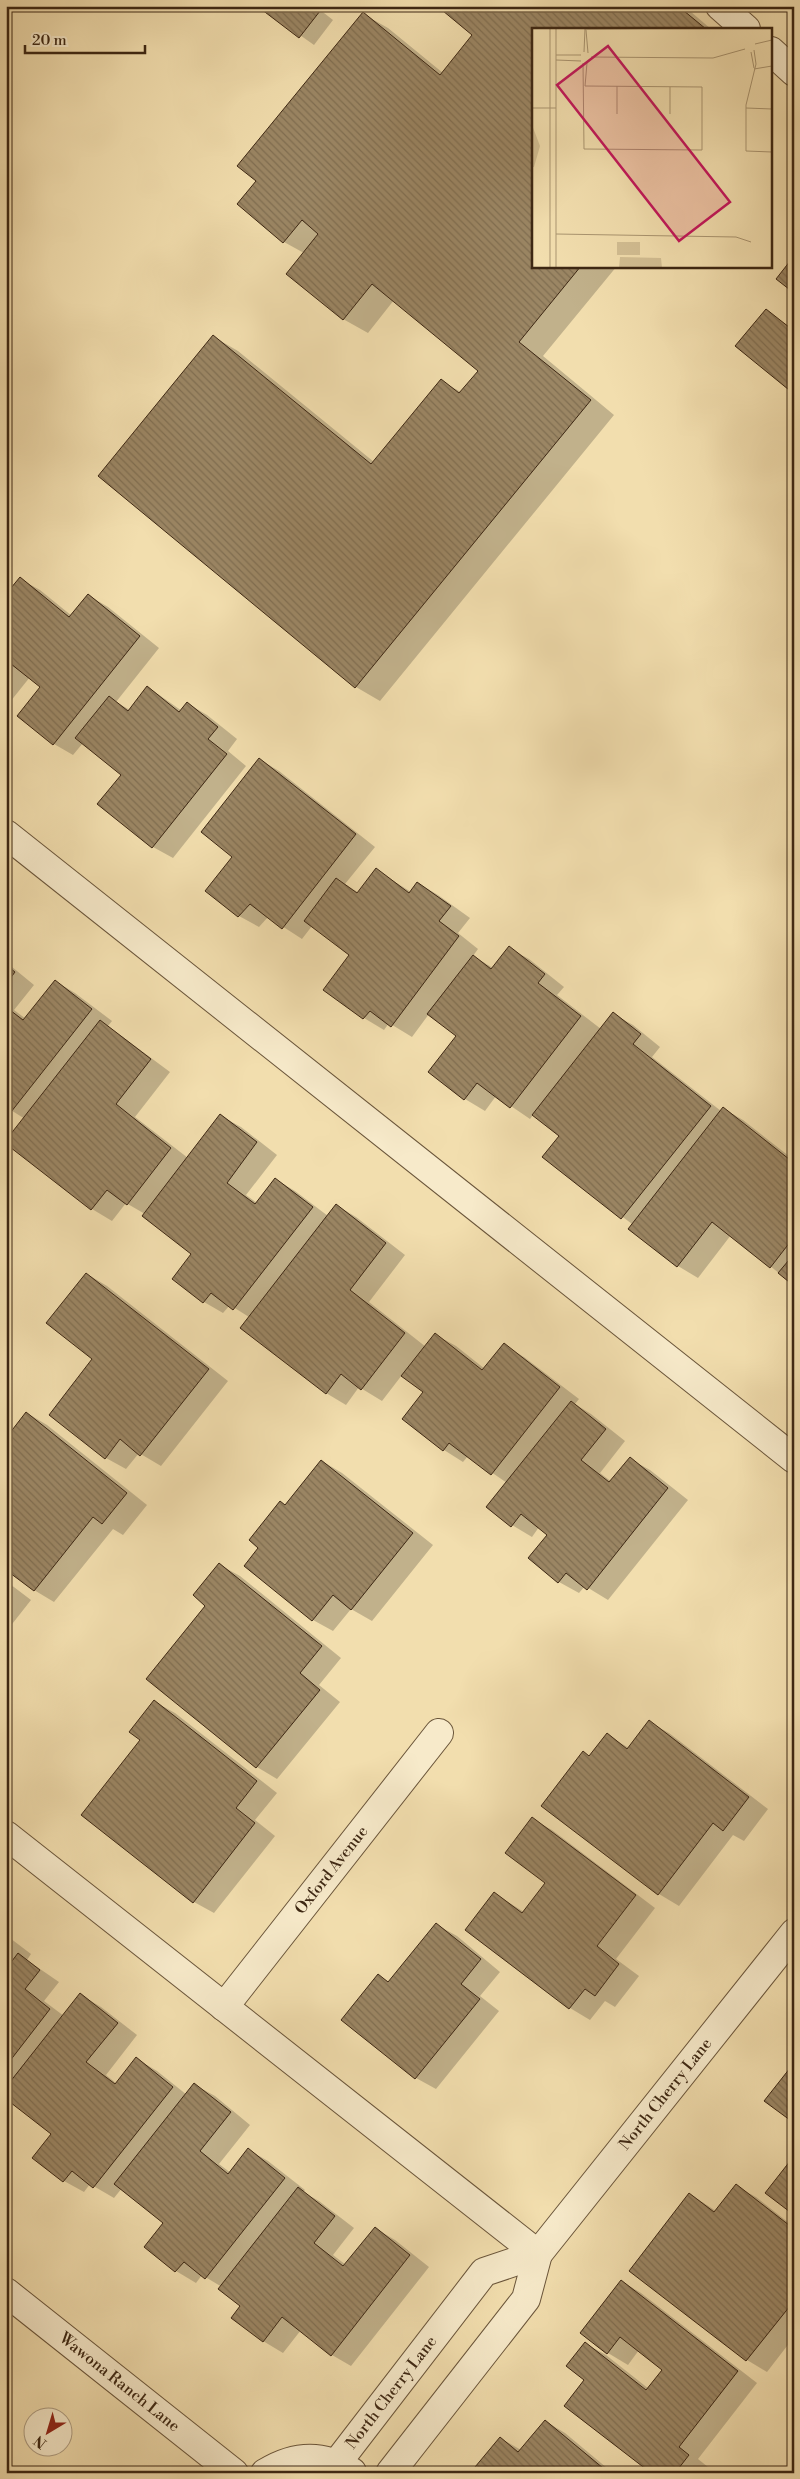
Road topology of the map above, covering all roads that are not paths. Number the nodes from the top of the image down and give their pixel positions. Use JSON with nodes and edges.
{"nodes":[{"id":1,"x":720,"y":6,"type":"edge"},
{"id":2,"x":745,"y":28,"type":"edge"},
{"id":3,"x":772,"y":52,"type":"edge"},
{"id":4,"x":794,"y":72,"type":"edge"},
{"id":5,"x":6,"y":834,"type":"edge"},
{"id":6,"x":794,"y":1459,"type":"edge"},
{"id":7,"x":439,"y":1733,"type":"dead end"},
{"id":8,"x":6,"y":1835,"type":"edge"},
{"id":9,"x":794,"y":1933,"type":"edge"},
{"id":10,"x":224,"y":2007,"type":"junction"},
{"id":11,"x":538,"y":2254,"type":"junction"},
{"id":12,"x":6,"y":2292,"type":"edge"},
{"id":13,"x":345,"y":2468,"type":"edge"},
{"id":14,"x":234,"y":2473,"type":"edge"},
{"id":15,"x":265,"y":2473,"type":"edge"},
{"id":16,"x":390,"y":2473,"type":"edge"}],
"edges":[{"from":1,"to":2,"type":"street"},
{"from":3,"to":4,"type":"street"},
{"from":5,"to":6,"type":"street"},
{"from":7,"to":10,"type":"street","name":"Oxford Avenue"},
{"from":8,"to":10,"type":"street"},
{"from":9,"to":11,"type":"street","name":"North Cherry Lane"},
{"from":10,"to":11,"type":"street"},
{"from":11,"to":13,"type":"street","name":"North Cherry Lane"},
{"from":11,"to":16,"type":"street","name":"North Cherry Lane"},
{"from":12,"to":14,"type":"street","name":"Wawona Ranch Lane"},
{"from":13,"to":15,"type":"street"}]}
